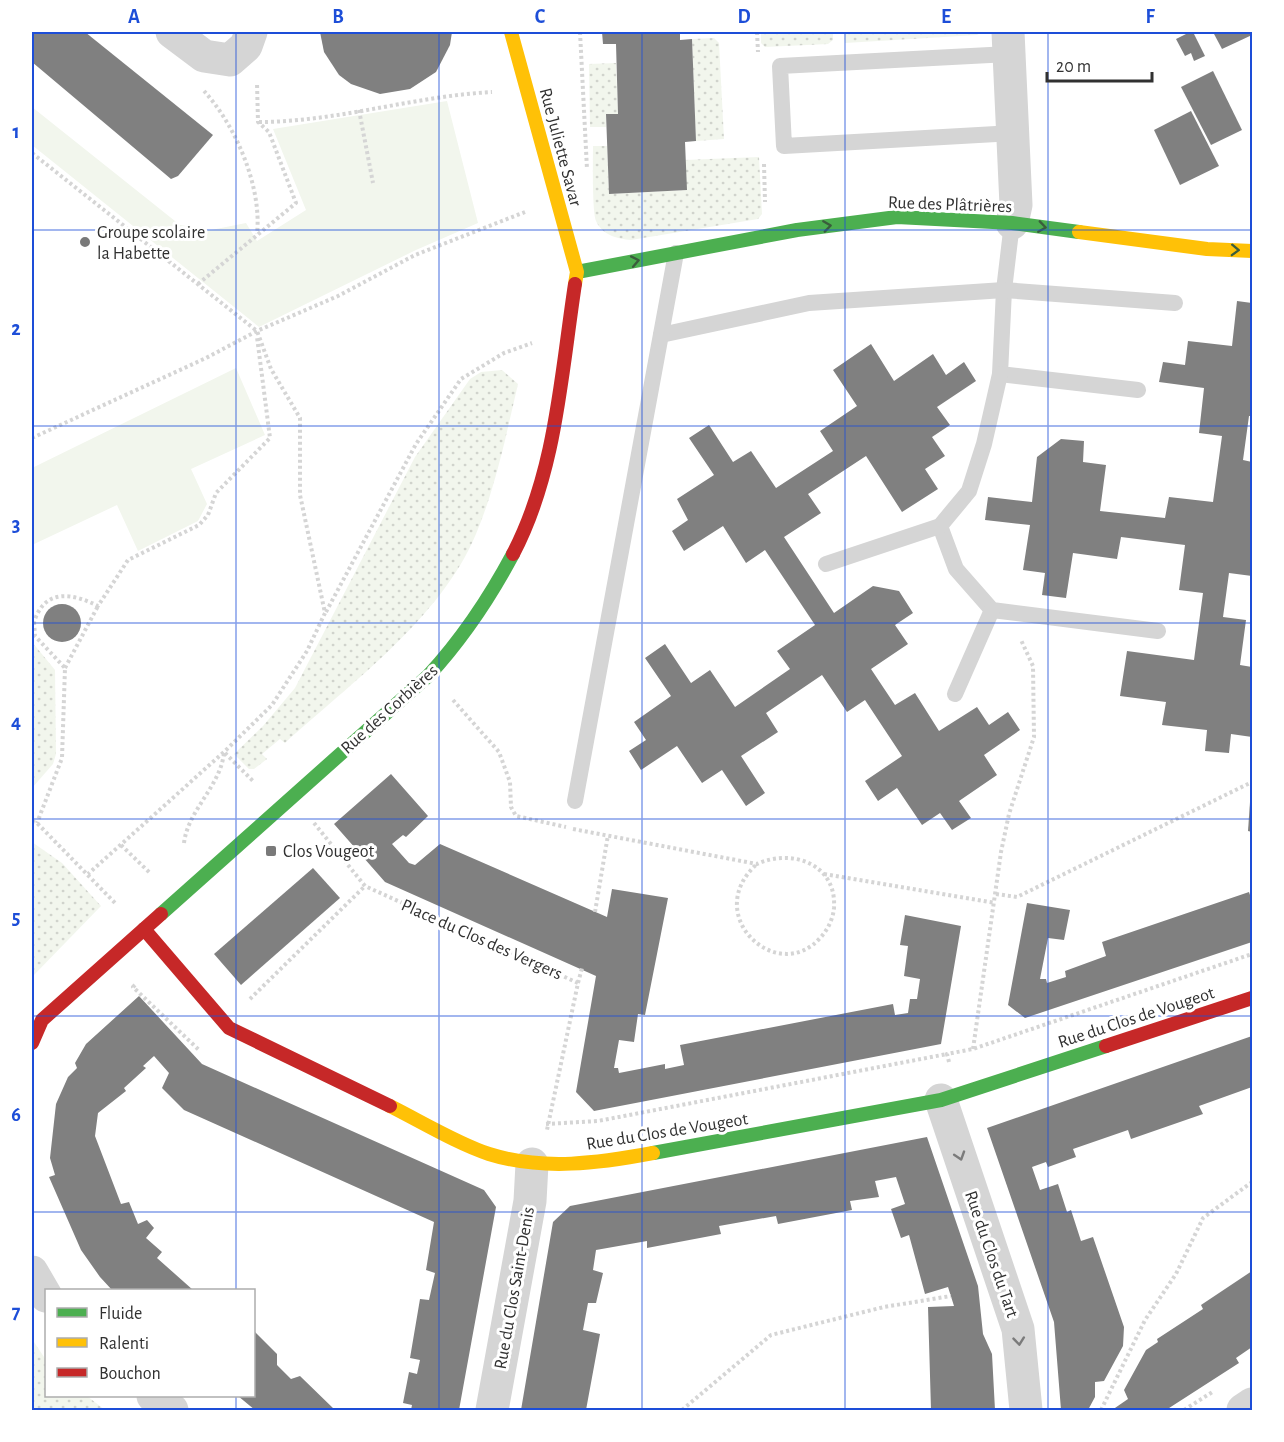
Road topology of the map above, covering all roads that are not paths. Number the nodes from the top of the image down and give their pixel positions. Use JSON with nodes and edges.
{"nodes":[{"id":1,"x":172,"y":32,"type":"edge"},
{"id":2,"x":251,"y":32,"type":"edge"},
{"id":3,"x":511,"y":32,"type":"edge"},
{"id":4,"x":1009,"y":43,"type":"edge"},
{"id":5,"x":1014,"y":134,"type":"junction"},
{"id":6,"x":1012,"y":223,"type":"junction"},
{"id":7,"x":1252,"y":250,"type":"edge"},
{"id":8,"x":676,"y":253,"type":"junction"},
{"id":9,"x":577,"y":272,"type":"junction"},
{"id":10,"x":1004,"y":290,"type":"junction"},
{"id":11,"x":1175,"y":303,"type":"dead end"},
{"id":12,"x":661,"y":335,"type":"junction"},
{"id":13,"x":1000,"y":374,"type":"junction"},
{"id":14,"x":1138,"y":390,"type":"dead end"},
{"id":15,"x":940,"y":526,"type":"junction"},
{"id":16,"x":826,"y":564,"type":"dead end"},
{"id":17,"x":1000,"y":612,"type":"junction"},
{"id":18,"x":1158,"y":631,"type":"dead end"},
{"id":19,"x":955,"y":694,"type":"dead end"},
{"id":20,"x":575,"y":801,"type":"dead end"},
{"id":21,"x":144,"y":929,"type":"junction"},
{"id":22,"x":1252,"y":998,"type":"edge"},
{"id":23,"x":32,"y":1042,"type":"edge"},
{"id":24,"x":941,"y":1100,"type":"junction"},
{"id":25,"x":532,"y":1164,"type":"junction"},
{"id":26,"x":32,"y":1272,"type":"edge"},
{"id":27,"x":45,"y":1294,"type":"edge"},
{"id":28,"x":156,"y":1397,"type":"edge"},
{"id":29,"x":1252,"y":1404,"type":"edge"},
{"id":30,"x":172,"y":1410,"type":"edge"},
{"id":31,"x":492,"y":1410,"type":"edge"},
{"id":32,"x":1026,"y":1410,"type":"edge"},
{"id":33,"x":1243,"y":1410,"type":"edge"}],
"edges":[{"from":1,"to":2,"type":"street"},
{"from":3,"to":9,"type":"street","name":"Rue Juliette Savar"},
{"from":4,"to":5,"type":"street"},
{"from":4,"to":5,"type":"lane"},
{"from":5,"to":6,"type":"street"},
{"from":6,"to":7,"type":"street","name":"Rue des Plâtrières","one_way":true},
{"from":8,"to":6,"type":"street","name":"Rue des Plâtrières","one_way":true},
{"from":6,"to":10,"type":"lane"},
{"from":9,"to":8,"type":"street","name":"Rue des Plâtrières","one_way":true},
{"from":8,"to":12,"type":"lane"},
{"from":9,"to":21,"type":"street","name":"Rue des Corbières"},
{"from":10,"to":11,"type":"lane"},
{"from":10,"to":12,"type":"lane"},
{"from":10,"to":13,"type":"lane"},
{"from":12,"to":20,"type":"lane"},
{"from":13,"to":14,"type":"lane"},
{"from":13,"to":15,"type":"lane"},
{"from":15,"to":16,"type":"lane"},
{"from":15,"to":17,"type":"lane"},
{"from":17,"to":18,"type":"lane"},
{"from":17,"to":19,"type":"lane"},
{"from":21,"to":23,"type":"street","name":"Rue des Corbières"},
{"from":21,"to":25,"type":"street","name":"Rue du Clos de Vougeot"},
{"from":22,"to":24,"type":"street","name":"Rue du Clos de Vougeot"},
{"from":24,"to":25,"type":"street","name":"Rue du Clos de Vougeot"},
{"from":24,"to":32,"type":"street","name":"Rue du Clos du Tart","one_way":true},
{"from":25,"to":31,"type":"street","name":"Rue du Clos Saint-Denis"},
{"from":26,"to":27,"type":"street"},
{"from":28,"to":30,"type":"street"},
{"from":29,"to":33,"type":"street"}]}
